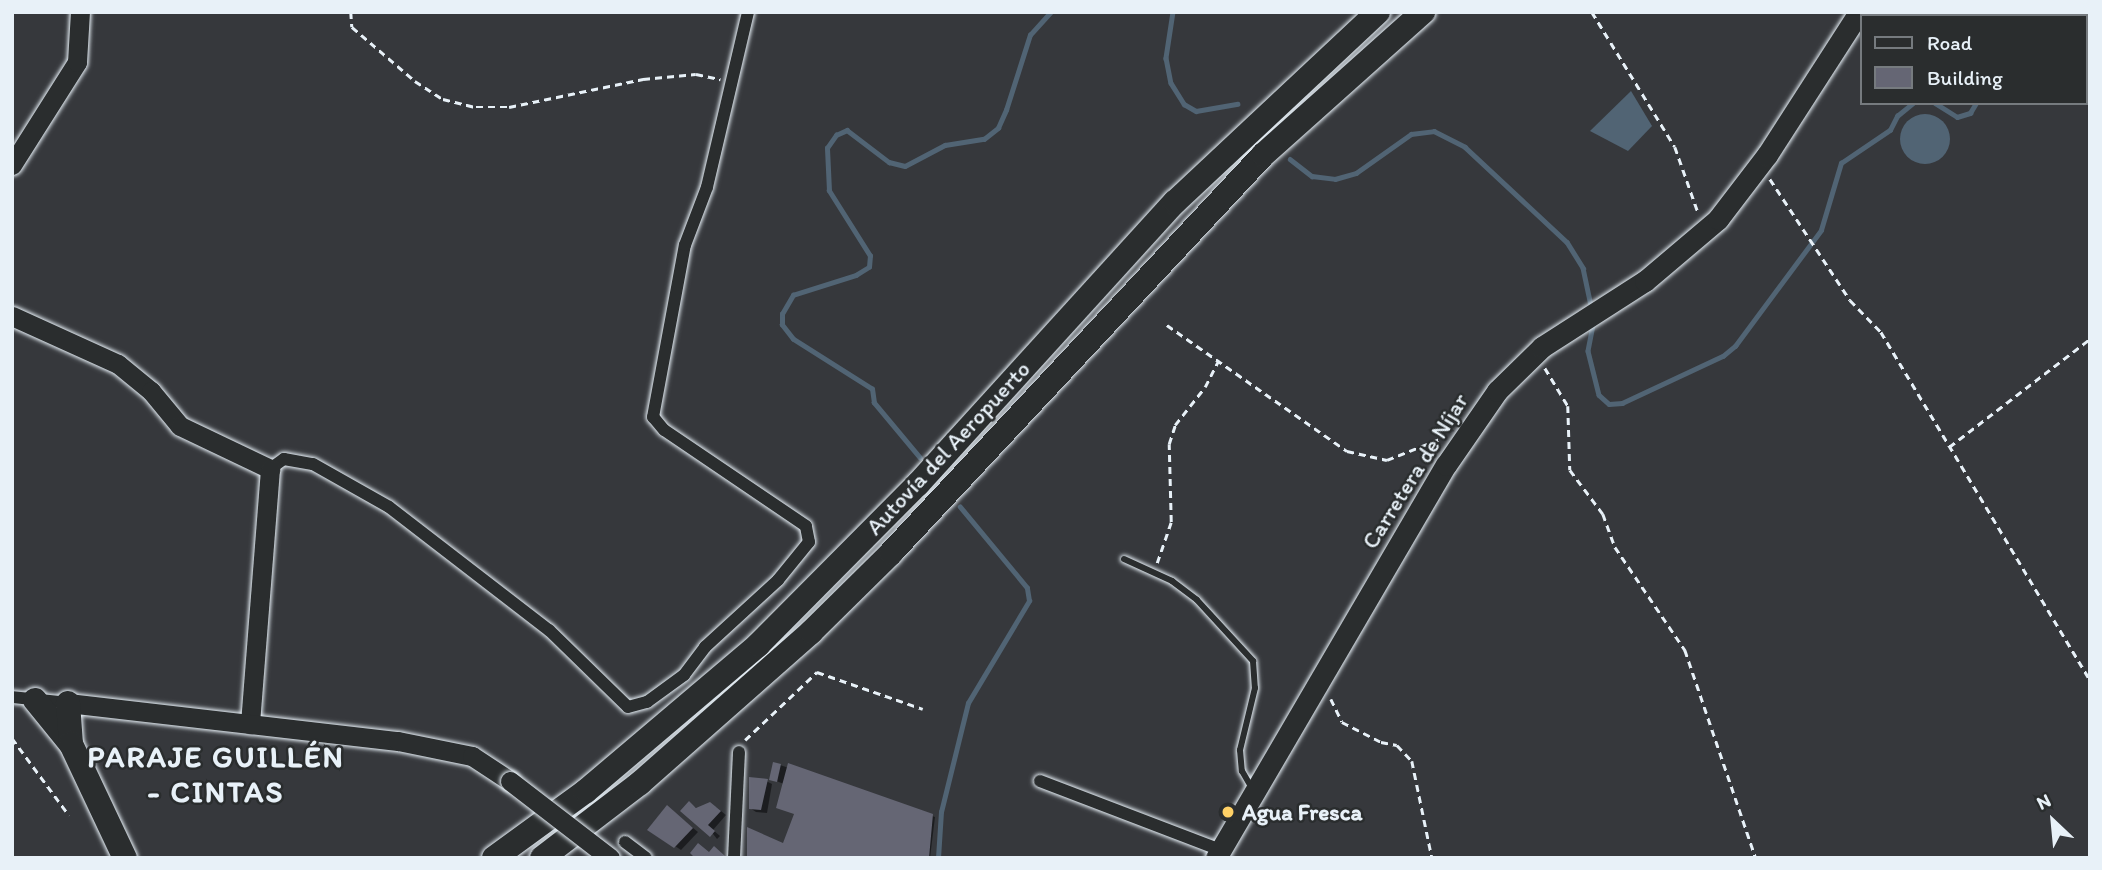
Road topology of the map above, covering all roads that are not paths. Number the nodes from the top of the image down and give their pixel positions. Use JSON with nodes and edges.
{"nodes":[{"id":1,"x":80,"y":12,"type":"edge"},
{"id":2,"x":748,"y":12,"type":"edge"},
{"id":3,"x":1378,"y":12,"type":"edge"},
{"id":4,"x":1423,"y":12,"type":"edge"},
{"id":5,"x":1859,"y":12,"type":"edge"},
{"id":6,"x":12,"y":164,"type":"edge"},
{"id":7,"x":12,"y":316,"type":"edge"},
{"id":8,"x":270,"y":469,"type":"junction"},
{"id":9,"x":1124,"y":559,"type":"dead end"},
{"id":10,"x":24,"y":699,"type":"edge"},
{"id":11,"x":68,"y":703,"type":"junction"},
{"id":12,"x":250,"y":724,"type":"junction"},
{"id":13,"x":71,"y":744,"type":"junction"},
{"id":14,"x":739,"y":752,"type":"road end"},
{"id":15,"x":1040,"y":781,"type":"dead end"},
{"id":16,"x":640,"y":783,"type":"junction"},
{"id":17,"x":586,"y":791,"type":"junction"},
{"id":18,"x":1255,"y":793,"type":"junction"},
{"id":19,"x":625,"y":842,"type":"dead end"},
{"id":20,"x":1219,"y":854,"type":"edge"},
{"id":21,"x":125,"y":858,"type":"edge"},
{"id":22,"x":473,"y":858,"type":"edge"},
{"id":23,"x":494,"y":858,"type":"edge"},
{"id":24,"x":542,"y":858,"type":"edge"},
{"id":25,"x":561,"y":858,"type":"edge"},
{"id":26,"x":610,"y":858,"type":"edge"},
{"id":27,"x":646,"y":858,"type":"edge"},
{"id":28,"x":733,"y":858,"type":"edge"}],
"edges":[{"from":1,"to":6,"type":"street"},
{"from":2,"to":8,"type":"street"},
{"from":3,"to":17,"type":"highway","name":"Autovía del Aeropuerto"},
{"from":4,"to":16,"type":"highway","name":"Autovía del Aeropuerto"},
{"from":5,"to":18,"type":"main road","name":"Carretera de Níjar"},
{"from":7,"to":8,"type":"street"},
{"from":8,"to":12,"type":"street"},
{"from":9,"to":18,"type":"lane"},
{"from":10,"to":11,"type":"street"},
{"from":10,"to":13,"type":"highway"},
{"from":11,"to":12,"type":"street"},
{"from":11,"to":13,"type":"highway"},
{"from":12,"to":26,"type":"street","bridge":true},
{"from":13,"to":21,"type":"highway"},
{"from":14,"to":28,"type":"street"},
{"from":15,"to":20,"type":"street"},
{"from":16,"to":24,"type":"highway","name":"Autovía del Aeropuerto"},
{"from":16,"to":25,"type":"highway"},
{"from":17,"to":22,"type":"highway"},
{"from":17,"to":23,"type":"highway","name":"Autovía del Aeropuerto"},
{"from":18,"to":20,"type":"main road","name":"Carretera de Níjar"},
{"from":19,"to":27,"type":"street"}]}
